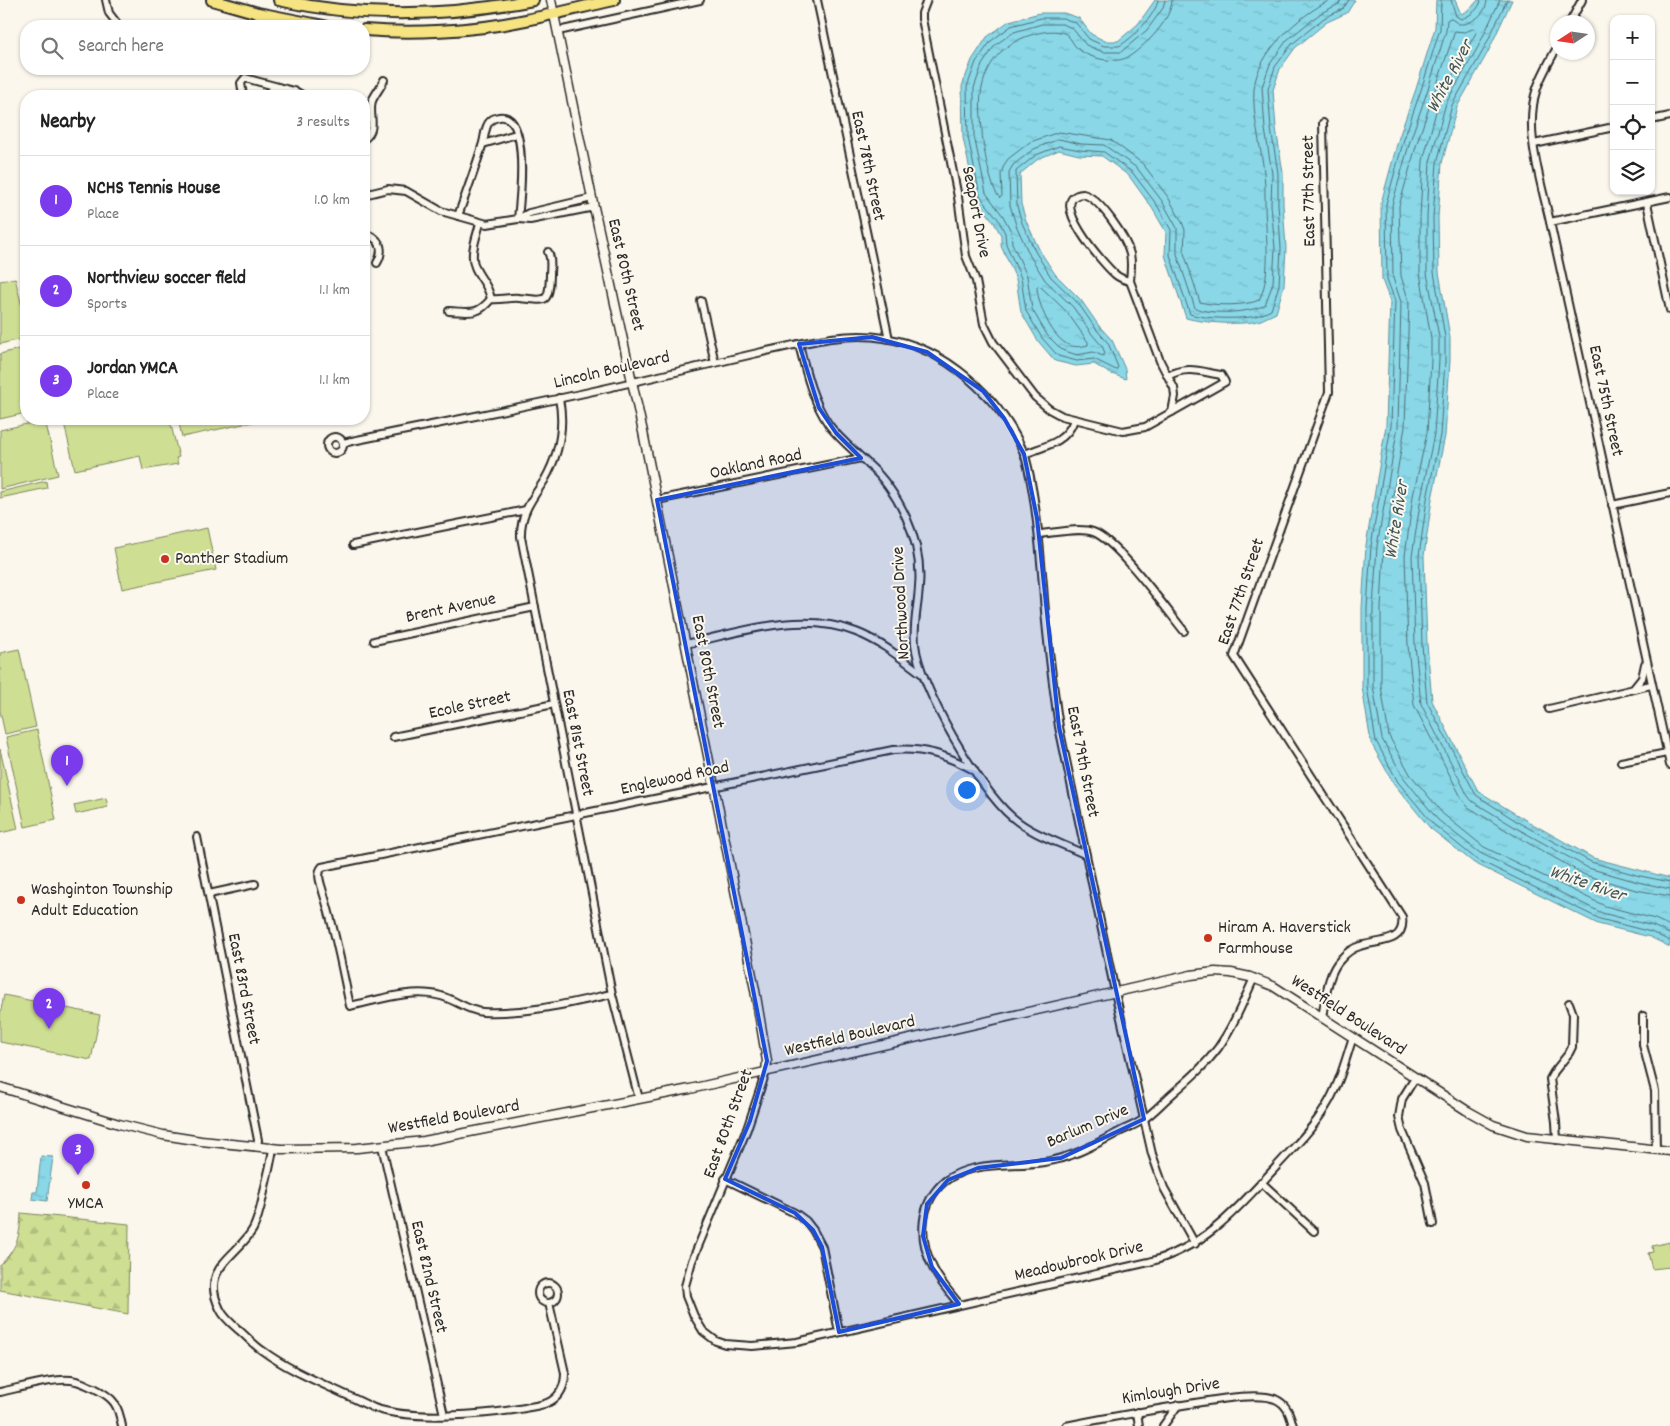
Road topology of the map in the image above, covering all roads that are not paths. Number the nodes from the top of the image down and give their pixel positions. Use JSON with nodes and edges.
{"nodes":[{"id":1,"x":106,"y":0,"type":"edge"},
{"id":2,"x":212,"y":0,"type":"edge"},
{"id":3,"x":279,"y":0,"type":"edge"},
{"id":4,"x":533,"y":0,"type":"edge"},
{"id":5,"x":552,"y":0,"type":"edge"},
{"id":6,"x":614,"y":0,"type":"edge"},
{"id":7,"x":700,"y":0,"type":"edge"},
{"id":8,"x":817,"y":0,"type":"edge"},
{"id":9,"x":1582,"y":0,"type":"edge"},
{"id":10,"x":926,"y":1,"type":"edge"},
{"id":11,"x":554,"y":13,"type":"junction"},
{"id":12,"x":1574,"y":15,"type":"edge"},
{"id":13,"x":115,"y":20,"type":"edge"},
{"id":14,"x":294,"y":20,"type":"edge"},
{"id":15,"x":370,"y":30,"type":"edge"},
{"id":16,"x":558,"y":31,"type":"junction"},
{"id":17,"x":1550,"y":60,"type":"edge"},
{"id":18,"x":384,"y":80,"type":"dead end"},
{"id":19,"x":285,"y":88,"type":"junction"},
{"id":20,"x":242,"y":90,"type":"edge"},
{"id":21,"x":273,"y":90,"type":"edge"},
{"id":22,"x":291,"y":90,"type":"edge"},
{"id":23,"x":371,"y":111,"type":"joint"},
{"id":24,"x":1670,"y":116,"type":"edge"},
{"id":25,"x":1655,"y":119,"type":"edge"},
{"id":26,"x":1323,"y":123,"type":"dead end"},
{"id":27,"x":1610,"y":128,"type":"edge"},
{"id":28,"x":370,"y":132,"type":"edge"},
{"id":29,"x":516,"y":134,"type":"junction"},
{"id":30,"x":483,"y":144,"type":"junction"},
{"id":31,"x":1534,"y":144,"type":"junction"},
{"id":32,"x":370,"y":193,"type":"edge"},
{"id":33,"x":1670,"y":197,"type":"edge"},
{"id":34,"x":593,"y":203,"type":"junction"},
{"id":35,"x":1647,"y":203,"type":"junction"},
{"id":36,"x":458,"y":216,"type":"junction"},
{"id":37,"x":518,"y":219,"type":"junction"},
{"id":38,"x":1550,"y":222,"type":"junction"},
{"id":39,"x":480,"y":223,"type":"junction"},
{"id":40,"x":370,"y":236,"type":"edge"},
{"id":41,"x":548,"y":252,"type":"dead end"},
{"id":42,"x":377,"y":263,"type":"dead end"},
{"id":43,"x":1130,"y":282,"type":"junction"},
{"id":44,"x":491,"y":299,"type":"junction"},
{"id":45,"x":701,"y":301,"type":"dead end"},
{"id":46,"x":1670,"y":310,"type":"edge"},
{"id":47,"x":449,"y":311,"type":"dead end"},
{"id":48,"x":889,"y":339,"type":"junction"},
{"id":49,"x":800,"y":344,"type":"junction"},
{"id":50,"x":715,"y":363,"type":"junction"},
{"id":51,"x":1168,"y":376,"type":"junction"},
{"id":52,"x":633,"y":382,"type":"junction"},
{"id":53,"x":559,"y":398,"type":"junction"},
{"id":54,"x":1172,"y":412,"type":"junction"},
{"id":55,"x":1074,"y":420,"type":"junction"},
{"id":56,"x":343,"y":443,"type":"dead end"},
{"id":57,"x":1024,"y":454,"type":"junction"},
{"id":58,"x":861,"y":458,"type":"junction"},
{"id":59,"x":1670,"y":493,"type":"edge"},
{"id":60,"x":657,"y":500,"type":"junction"},
{"id":61,"x":1612,"y":505,"type":"junction"},
{"id":62,"x":526,"y":510,"type":"junction"},
{"id":63,"x":1039,"y":534,"type":"junction"},
{"id":64,"x":353,"y":545,"type":"dead end"},
{"id":65,"x":535,"y":607,"type":"junction"},
{"id":66,"x":1184,"y":631,"type":"dead end"},
{"id":67,"x":374,"y":641,"type":"dead end"},
{"id":68,"x":686,"y":644,"type":"junction"},
{"id":69,"x":1645,"y":655,"type":"junction"},
{"id":70,"x":921,"y":673,"type":"junction"},
{"id":71,"x":1651,"y":685,"type":"junction"},
{"id":72,"x":1631,"y":690,"type":"junction"},
{"id":73,"x":554,"y":704,"type":"junction"},
{"id":74,"x":1549,"y":709,"type":"dead end"},
{"id":75,"x":393,"y":737,"type":"dead end"},
{"id":76,"x":1667,"y":753,"type":"junction"},
{"id":77,"x":1621,"y":762,"type":"dead end"},
{"id":78,"x":1670,"y":765,"type":"edge"},
{"id":79,"x":974,"y":770,"type":"junction"},
{"id":80,"x":714,"y":786,"type":"junction"},
{"id":81,"x":576,"y":815,"type":"junction"},
{"id":82,"x":198,"y":837,"type":"dead end"},
{"id":83,"x":1086,"y":854,"type":"junction"},
{"id":84,"x":255,"y":884,"type":"dead end"},
{"id":85,"x":209,"y":894,"type":"junction"},
{"id":86,"x":1254,"y":978,"type":"junction"},
{"id":87,"x":1115,"y":992,"type":"junction"},
{"id":88,"x":612,"y":994,"type":"junction"},
{"id":89,"x":1569,"y":1003,"type":"dead end"},
{"id":90,"x":1643,"y":1016,"type":"dead end"},
{"id":91,"x":1322,"y":1017,"type":"junction"},
{"id":92,"x":1353,"y":1037,"type":"junction"},
{"id":93,"x":766,"y":1072,"type":"junction"},
{"id":94,"x":1415,"y":1078,"type":"junction"},
{"id":95,"x":0,"y":1087,"type":"edge"},
{"id":96,"x":639,"y":1099,"type":"junction"},
{"id":97,"x":1144,"y":1119,"type":"junction"},
{"id":98,"x":1557,"y":1140,"type":"junction"},
{"id":99,"x":382,"y":1146,"type":"junction"},
{"id":100,"x":257,"y":1147,"type":"junction"},
{"id":101,"x":273,"y":1148,"type":"junction"},
{"id":102,"x":1656,"y":1150,"type":"junction"},
{"id":103,"x":1670,"y":1151,"type":"edge"},
{"id":104,"x":725,"y":1179,"type":"junction"},
{"id":105,"x":1261,"y":1182,"type":"junction"},
{"id":106,"x":1433,"y":1224,"type":"dead end"},
{"id":107,"x":1314,"y":1231,"type":"dead end"},
{"id":108,"x":1195,"y":1244,"type":"junction"},
{"id":109,"x":549,"y":1303,"type":"dead end"},
{"id":110,"x":959,"y":1304,"type":"junction"},
{"id":111,"x":839,"y":1332,"type":"junction"},
{"id":112,"x":708,"y":1336,"type":"joint"},
{"id":113,"x":0,"y":1392,"type":"edge"},
{"id":114,"x":1178,"y":1405,"type":"junction"},
{"id":115,"x":1137,"y":1412,"type":"junction"},
{"id":116,"x":444,"y":1415,"type":"junction"},
{"id":117,"x":122,"y":1426,"type":"edge"},
{"id":118,"x":1066,"y":1426,"type":"edge"},
{"id":119,"x":1139,"y":1426,"type":"edge"},
{"id":120,"x":1163,"y":1426,"type":"edge"},
{"id":121,"x":1293,"y":1426,"type":"edge"}],
"edges":[{"from":1,"to":13,"type":"street"},
{"from":2,"to":14,"type":"main road"},
{"from":3,"to":4,"type":"main road"},
{"from":5,"to":11,"type":"street","name":"East 80th Street"},
{"from":6,"to":11,"type":"main road"},
{"from":7,"to":16,"type":"street"},
{"from":8,"to":48,"type":"street","name":"East 78th Street"},
{"from":9,"to":12,"type":"street"},
{"from":10,"to":55,"type":"street","name":"Seaport Drive"},
{"from":11,"to":15,"type":"main road"},
{"from":11,"to":16,"type":"street","name":"East 80th Street"},
{"from":16,"to":34,"type":"street","name":"East 80th Street"},
{"from":17,"to":31,"type":"street","name":"East 75th Street"},
{"from":18,"to":23,"type":"street"},
{"from":19,"to":20,"type":"street"},
{"from":19,"to":21,"type":"street"},
{"from":19,"to":22,"type":"street"},
{"from":23,"to":28,"type":"street"},
{"from":24,"to":25,"type":"street"},
{"from":26,"to":91,"type":"street","name":"East 77th Street"},
{"from":27,"to":31,"type":"street"},
{"from":29,"to":30,"type":"street"},
{"from":29,"to":30,"type":"street"},
{"from":29,"to":37,"type":"street"},
{"from":30,"to":36,"type":"street"},
{"from":31,"to":38,"type":"street","name":"East 75th Street"},
{"from":32,"to":36,"type":"street"},
{"from":33,"to":35,"type":"street"},
{"from":34,"to":37,"type":"street"},
{"from":34,"to":52,"type":"street","name":"East 80th Street"},
{"from":35,"to":38,"type":"street"},
{"from":35,"to":46,"type":"street"},
{"from":36,"to":39,"type":"street"},
{"from":37,"to":39,"type":"street"},
{"from":38,"to":61,"type":"street","name":"East 75th Street"},
{"from":39,"to":44,"type":"street"},
{"from":40,"to":42,"type":"street"},
{"from":41,"to":44,"type":"street"},
{"from":43,"to":43,"type":"street"},
{"from":43,"to":51,"type":"street"},
{"from":44,"to":47,"type":"street"},
{"from":45,"to":50,"type":"street"},
{"from":48,"to":49,"type":"street","name":"Lincoln Boulevard"},
{"from":48,"to":57,"type":"street","name":"East 79th Street"},
{"from":49,"to":50,"type":"street","name":"Lincoln Boulevard"},
{"from":49,"to":58,"type":"street","name":"Northwood Drive"},
{"from":50,"to":52,"type":"street","name":"Lincoln Boulevard"},
{"from":51,"to":54,"type":"street"},
{"from":51,"to":54,"type":"street","name":"Seaport Drive"},
{"from":52,"to":53,"type":"street","name":"Lincoln Boulevard"},
{"from":52,"to":60,"type":"street","name":"East 80th Street"},
{"from":53,"to":56,"type":"street","name":"Lincoln Boulevard"},
{"from":53,"to":62,"type":"street","name":"East 81st Street"},
{"from":54,"to":55,"type":"street","name":"Seaport Drive"},
{"from":55,"to":57,"type":"street"},
{"from":57,"to":63,"type":"street","name":"East 79th Street"},
{"from":58,"to":60,"type":"street","name":"Oakland Road"},
{"from":58,"to":70,"type":"street","name":"Northwood Drive"},
{"from":59,"to":61,"type":"street"},
{"from":60,"to":68,"type":"street","name":"East 80th Street"},
{"from":61,"to":69,"type":"street","name":"East 75th Street"},
{"from":62,"to":64,"type":"street"},
{"from":62,"to":65,"type":"street","name":"East 81st Street"},
{"from":63,"to":66,"type":"street"},
{"from":63,"to":83,"type":"street","name":"East 79th Street"},
{"from":65,"to":67,"type":"street","name":"Brent Avenue"},
{"from":65,"to":73,"type":"street","name":"East 81st Street"},
{"from":68,"to":70,"type":"street"},
{"from":68,"to":80,"type":"street","name":"East 80th Street"},
{"from":69,"to":71,"type":"street","name":"East 75th Street"},
{"from":69,"to":72,"type":"street"},
{"from":70,"to":79,"type":"street","name":"Northwood Drive"},
{"from":71,"to":72,"type":"street"},
{"from":71,"to":76,"type":"street","name":"East 75th Street"},
{"from":72,"to":74,"type":"street"},
{"from":73,"to":75,"type":"street","name":"Ecole Street"},
{"from":73,"to":81,"type":"street","name":"East 81st Street"},
{"from":76,"to":77,"type":"street"},
{"from":76,"to":78,"type":"street","name":"East 75th Street"},
{"from":79,"to":80,"type":"street","name":"Englewood Road"},
{"from":79,"to":83,"type":"street","name":"Northwood Drive"},
{"from":80,"to":81,"type":"street","name":"Englewood Road"},
{"from":80,"to":93,"type":"street","name":"East 80th Street"},
{"from":81,"to":88,"type":"street","name":"East 81st Street"},
{"from":81,"to":88,"type":"street","name":"Englewood Road"},
{"from":82,"to":85,"type":"street","name":"East 83rd Street"},
{"from":83,"to":87,"type":"street","name":"East 79th Street"},
{"from":84,"to":85,"type":"street"},
{"from":85,"to":100,"type":"street","name":"East 83rd Street"},
{"from":86,"to":87,"type":"street","name":"Westfield Boulevard"},
{"from":86,"to":91,"type":"street","name":"Westfield Boulevard"},
{"from":86,"to":97,"type":"street","name":"Barlum Drive"},
{"from":87,"to":93,"type":"street","name":"Westfield Boulevard"},
{"from":87,"to":97,"type":"street","name":"East 79th Street"},
{"from":88,"to":96,"type":"street","name":"East 81st Street"},
{"from":89,"to":98,"type":"street"},
{"from":90,"to":102,"type":"street"},
{"from":91,"to":92,"type":"street","name":"Westfield Boulevard"},
{"from":92,"to":94,"type":"street","name":"Westfield Boulevard"},
{"from":92,"to":105,"type":"street","name":"Meadowbrook Drive"},
{"from":93,"to":96,"type":"street","name":"Westfield Boulevard"},
{"from":93,"to":104,"type":"street","name":"East 80th Street"},
{"from":94,"to":98,"type":"street","name":"Westfield Boulevard"},
{"from":94,"to":106,"type":"street"},
{"from":95,"to":100,"type":"street","name":"Westfield Boulevard"},
{"from":96,"to":99,"type":"street","name":"Westfield Boulevard"},
{"from":97,"to":108,"type":"street","name":"East 79th Street"},
{"from":97,"to":110,"type":"street","name":"Barlum Drive"},
{"from":98,"to":102,"type":"street","name":"Westfield Boulevard"},
{"from":99,"to":101,"type":"street","name":"Westfield Boulevard"},
{"from":99,"to":116,"type":"street","name":"East 82nd Street"},
{"from":100,"to":101,"type":"street","name":"Westfield Boulevard"},
{"from":101,"to":116,"type":"street"},
{"from":102,"to":103,"type":"street","name":"Westfield Boulevard"},
{"from":104,"to":111,"type":"street"},
{"from":104,"to":112,"type":"street","name":"East 80th Street"},
{"from":105,"to":107,"type":"street"},
{"from":105,"to":108,"type":"street","name":"Meadowbrook Drive"},
{"from":108,"to":110,"type":"street","name":"Meadowbrook Drive"},
{"from":109,"to":116,"type":"street"},
{"from":110,"to":111,"type":"street","name":"Meadowbrook Drive"},
{"from":111,"to":112,"type":"street","name":"Meadowbrook Drive"},
{"from":113,"to":117,"type":"street"},
{"from":114,"to":115,"type":"street","name":"Kimlough Drive"},
{"from":114,"to":120,"type":"street"},
{"from":114,"to":121,"type":"street","name":"Kimlough Drive"},
{"from":115,"to":118,"type":"street","name":"Kimlough Drive"},
{"from":115,"to":119,"type":"street"}]}
